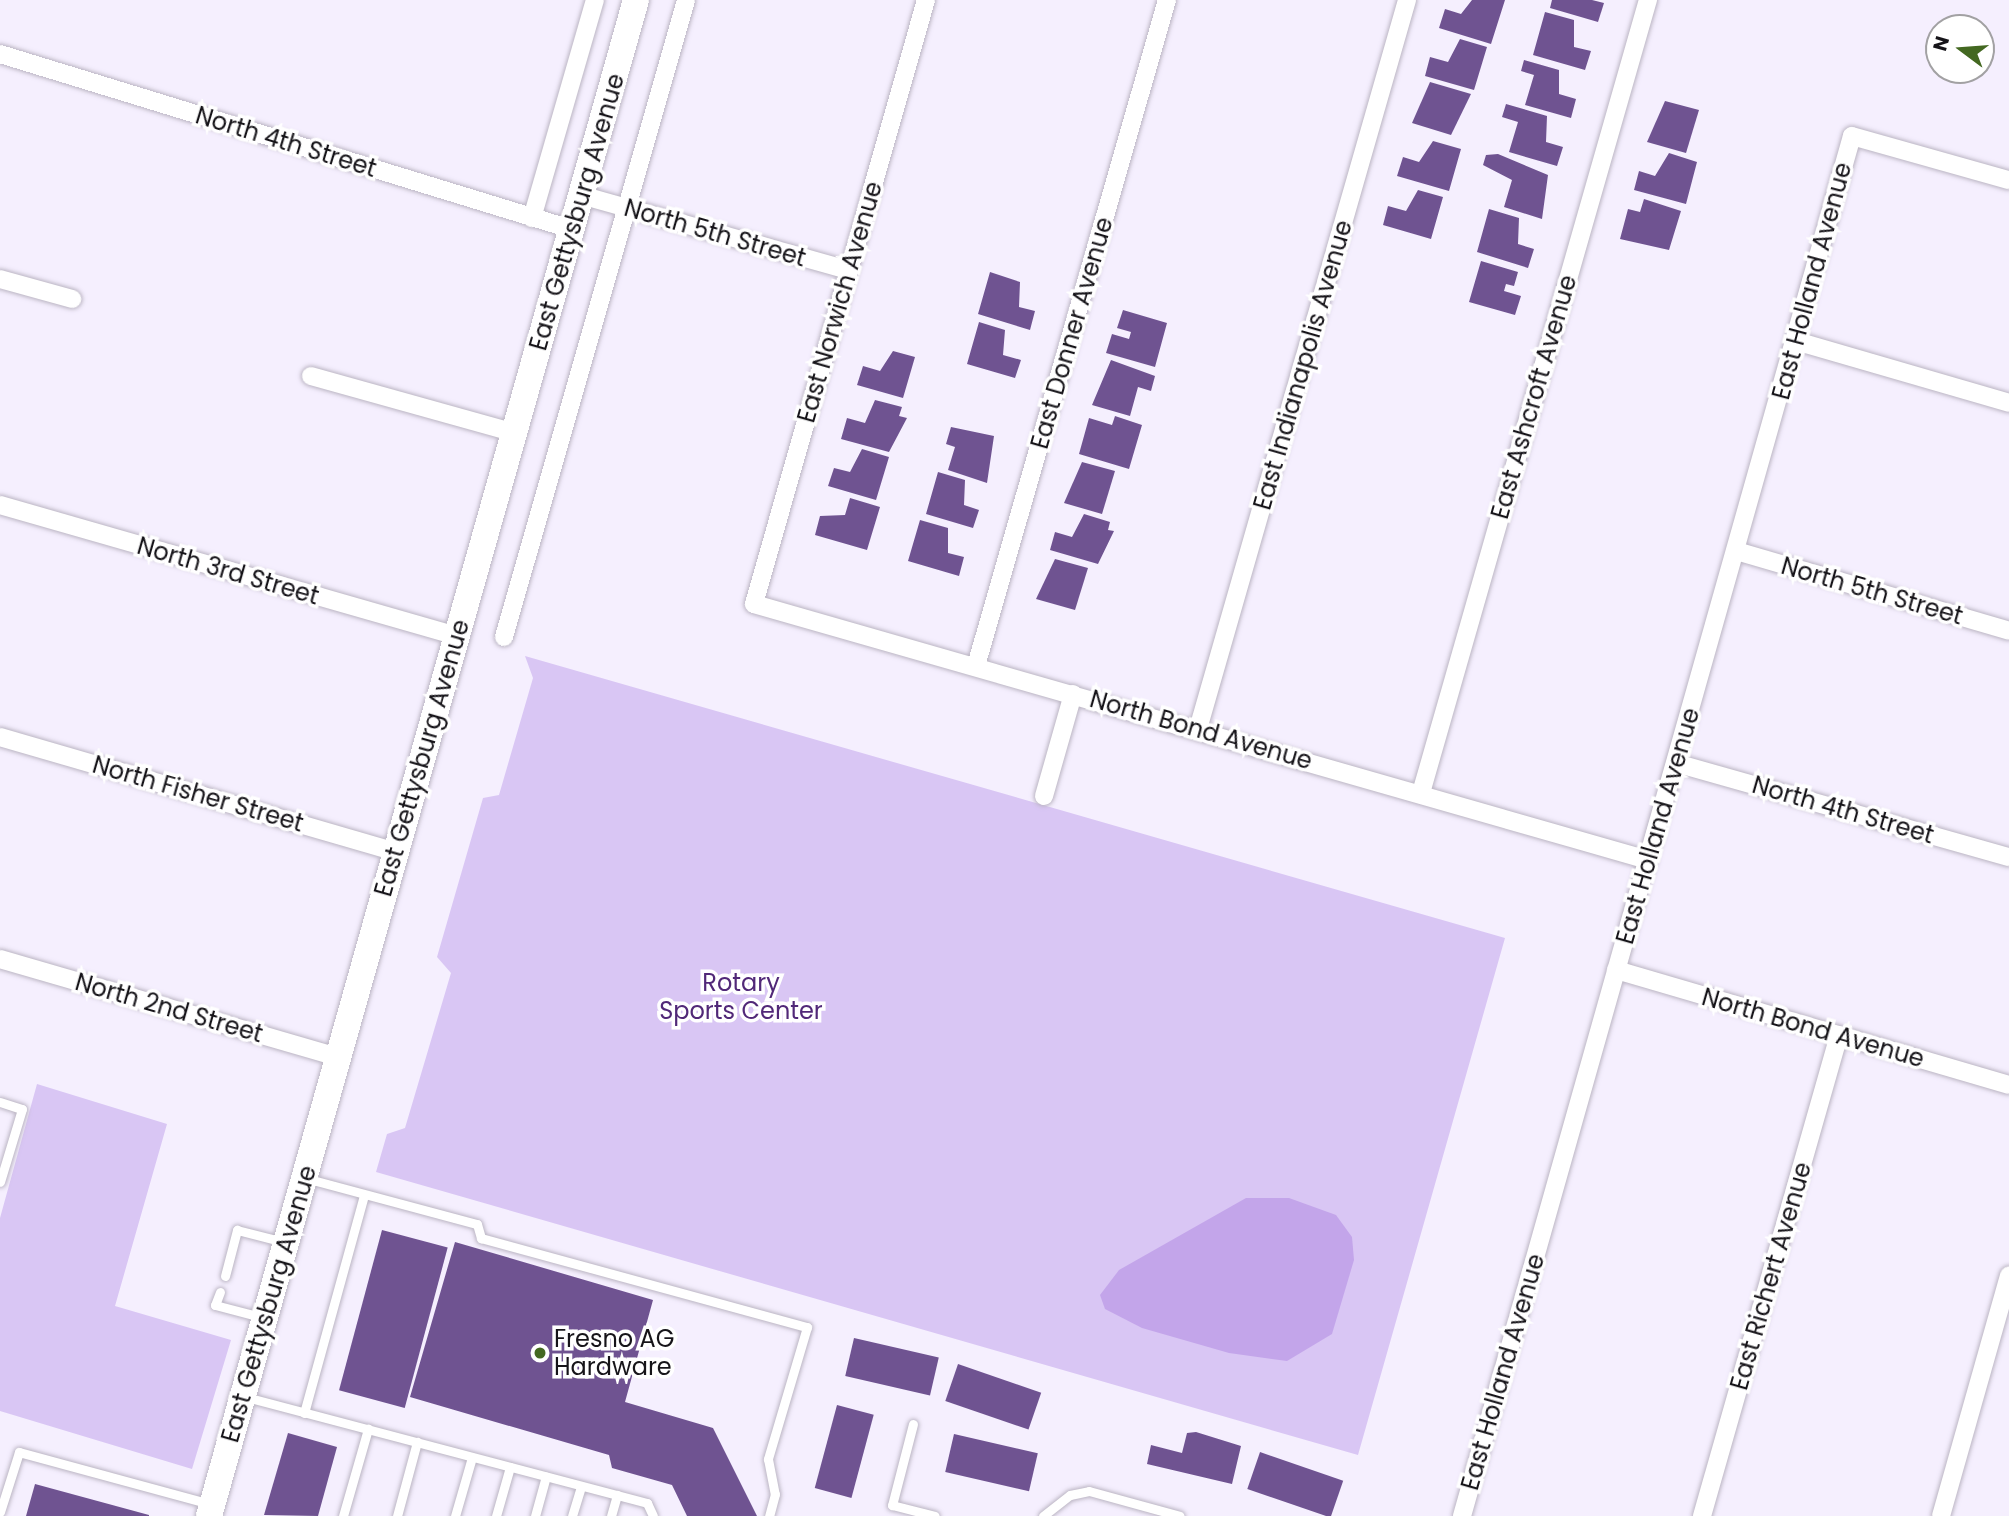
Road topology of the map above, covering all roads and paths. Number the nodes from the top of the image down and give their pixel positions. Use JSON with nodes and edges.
{"nodes":[{"id":1,"x":595,"y":0,"type":"edge"},
{"id":2,"x":686,"y":0,"type":"edge"},
{"id":3,"x":926,"y":0,"type":"edge"},
{"id":4,"x":1167,"y":0,"type":"edge"},
{"id":5,"x":1407,"y":0,"type":"edge"},
{"id":6,"x":1648,"y":0,"type":"edge"},
{"id":7,"x":630,"y":2,"type":"edge"},
{"id":8,"x":0,"y":54,"type":"edge"},
{"id":9,"x":2009,"y":180,"type":"edge"},
{"id":10,"x":581,"y":195,"type":"junction"},
{"id":11,"x":626,"y":208,"type":"junction"},
{"id":12,"x":533,"y":218,"type":"junction"},
{"id":13,"x":571,"y":229,"type":"junction"},
{"id":14,"x":848,"y":270,"type":"junction"},
{"id":15,"x":0,"y":279,"type":"edge"},
{"id":16,"x":72,"y":299,"type":"dead end"},
{"id":17,"x":1796,"y":341,"type":"junction"},
{"id":18,"x":311,"y":376,"type":"dead end"},
{"id":19,"x":2009,"y":403,"type":"edge"},
{"id":20,"x":515,"y":433,"type":"junction"},
{"id":21,"x":0,"y":505,"type":"edge"},
{"id":22,"x":1736,"y":551,"type":"junction"},
{"id":23,"x":754,"y":604,"type":"joint"},
{"id":24,"x":2009,"y":631,"type":"edge"},
{"id":25,"x":456,"y":636,"type":"junction"},
{"id":26,"x":504,"y":637,"type":"dead end"},
{"id":27,"x":976,"y":666,"type":"junction"},
{"id":28,"x":1073,"y":694,"type":"junction"},
{"id":29,"x":1198,"y":729,"type":"junction"},
{"id":30,"x":0,"y":737,"type":"edge"},
{"id":31,"x":1676,"y":763,"type":"junction"},
{"id":32,"x":1421,"y":793,"type":"junction"},
{"id":33,"x":1044,"y":796,"type":"dead end"},
{"id":34,"x":397,"y":852,"type":"junction"},
{"id":35,"x":2009,"y":857,"type":"edge"},
{"id":36,"x":1648,"y":860,"type":"junction"},
{"id":37,"x":0,"y":959,"type":"edge"},
{"id":38,"x":1616,"y":970,"type":"junction"},
{"id":39,"x":1839,"y":1035,"type":"junction"},
{"id":40,"x":338,"y":1057,"type":"junction"},
{"id":41,"x":2009,"y":1084,"type":"edge"},
{"id":42,"x":0,"y":1102,"type":"edge"},
{"id":43,"x":305,"y":1178,"type":"junction"},
{"id":44,"x":0,"y":1182,"type":"edge"},
{"id":45,"x":364,"y":1195,"type":"junction"},
{"id":46,"x":287,"y":1243,"type":"junction"},
{"id":47,"x":2009,"y":1275,"type":"edge"},
{"id":48,"x":225,"y":1276,"type":"dead end"},
{"id":49,"x":220,"y":1292,"type":"dead end"},
{"id":50,"x":266,"y":1318,"type":"junction"},
{"id":51,"x":244,"y":1396,"type":"junction"},
{"id":52,"x":304,"y":1413,"type":"junction"},
{"id":53,"x":912,"y":1424,"type":"dead end"},
{"id":54,"x":368,"y":1429,"type":"junction"},
{"id":55,"x":417,"y":1442,"type":"junction"},
{"id":56,"x":472,"y":1457,"type":"junction"},
{"id":57,"x":510,"y":1467,"type":"junction"},
{"id":58,"x":546,"y":1476,"type":"junction"},
{"id":59,"x":581,"y":1486,"type":"junction"},
{"id":60,"x":617,"y":1495,"type":"junction"},
{"id":61,"x":211,"y":1510,"type":"edge"},
{"id":62,"x":0,"y":1512,"type":"edge"},
{"id":63,"x":343,"y":1516,"type":"edge"},
{"id":64,"x":397,"y":1516,"type":"edge"},
{"id":65,"x":455,"y":1516,"type":"edge"},
{"id":66,"x":496,"y":1516,"type":"edge"},
{"id":67,"x":535,"y":1516,"type":"edge"},
{"id":68,"x":572,"y":1516,"type":"edge"},
{"id":69,"x":611,"y":1516,"type":"edge"},
{"id":70,"x":653,"y":1516,"type":"edge"},
{"id":71,"x":769,"y":1516,"type":"edge"},
{"id":72,"x":935,"y":1516,"type":"edge"},
{"id":73,"x":1043,"y":1516,"type":"edge"},
{"id":74,"x":1180,"y":1516,"type":"edge"},
{"id":75,"x":1462,"y":1516,"type":"edge"},
{"id":76,"x":1702,"y":1516,"type":"edge"},
{"id":77,"x":1941,"y":1516,"type":"edge"}],
"edges":[{"from":1,"to":12,"type":"street","name":"East Gettysburg Avenue"},
{"from":2,"to":11,"type":"street","name":"East Gettysburg Avenue"},
{"from":3,"to":14,"type":"street","name":"East Norwich Avenue"},
{"from":4,"to":27,"type":"street","name":"East Donner Avenue"},
{"from":5,"to":29,"type":"street","name":"East Indianapolis Avenue"},
{"from":6,"to":32,"type":"street","name":"East Ashcroft Avenue"},
{"from":7,"to":10,"type":"street","name":"East Gettysburg Avenue"},
{"from":8,"to":12,"type":"street","name":"North 4th Street"},
{"from":9,"to":17,"type":"street","name":"East Holland Avenue"},
{"from":10,"to":11,"type":"street","name":"North 5th Street"},
{"from":10,"to":13,"type":"street","name":"East Gettysburg Avenue"},
{"from":11,"to":14,"type":"street","name":"North 5th Street"},
{"from":11,"to":26,"type":"street","name":"East Gettysburg Avenue"},
{"from":12,"to":13,"type":"street","name":"North 4th Street"},
{"from":13,"to":20,"type":"street","name":"East Gettysburg Avenue"},
{"from":14,"to":23,"type":"street","name":"East Norwich Avenue"},
{"from":15,"to":16,"type":"street"},
{"from":17,"to":19,"type":"street"},
{"from":17,"to":22,"type":"street","name":"East Holland Avenue"},
{"from":18,"to":20,"type":"street"},
{"from":20,"to":25,"type":"street","name":"East Gettysburg Avenue"},
{"from":21,"to":25,"type":"street","name":"North 3rd Street"},
{"from":22,"to":24,"type":"street","name":"North 5th Street"},
{"from":22,"to":31,"type":"street","name":"East Holland Avenue"},
{"from":23,"to":27,"type":"street","name":"North Bond Avenue"},
{"from":25,"to":34,"type":"street","name":"East Gettysburg Avenue"},
{"from":27,"to":28,"type":"street","name":"North Bond Avenue"},
{"from":28,"to":29,"type":"street","name":"North Bond Avenue"},
{"from":28,"to":33,"type":"street"},
{"from":29,"to":32,"type":"street","name":"North Bond Avenue"},
{"from":30,"to":34,"type":"street","name":"North Fisher Street"},
{"from":31,"to":35,"type":"street","name":"North 4th Street"},
{"from":31,"to":36,"type":"street","name":"East Holland Avenue"},
{"from":32,"to":36,"type":"street","name":"North Bond Avenue"},
{"from":34,"to":40,"type":"street","name":"East Gettysburg Avenue"},
{"from":36,"to":38,"type":"street","name":"East Holland Avenue"},
{"from":37,"to":40,"type":"street","name":"North 2nd Street"},
{"from":38,"to":39,"type":"street","name":"North Bond Avenue"},
{"from":38,"to":75,"type":"street","name":"East Holland Avenue"},
{"from":39,"to":41,"type":"street","name":"North Bond Avenue"},
{"from":39,"to":76,"type":"street","name":"East Richert Avenue"},
{"from":40,"to":43,"type":"street","name":"East Gettysburg Avenue"},
{"from":42,"to":44,"type":"lane"},
{"from":43,"to":45,"type":"lane"},
{"from":43,"to":46,"type":"street","name":"East Gettysburg Avenue"},
{"from":45,"to":52,"type":"lane"},
{"from":45,"to":71,"type":"lane"},
{"from":46,"to":48,"type":"lane"},
{"from":46,"to":50,"type":"street","name":"East Gettysburg Avenue"},
{"from":47,"to":77,"type":"street"},
{"from":49,"to":50,"type":"lane"},
{"from":50,"to":51,"type":"street","name":"East Gettysburg Avenue"},
{"from":51,"to":52,"type":"lane"},
{"from":51,"to":61,"type":"street","name":"East Gettysburg Avenue"},
{"from":52,"to":54,"type":"lane"},
{"from":53,"to":72,"type":"lane"},
{"from":54,"to":55,"type":"lane"},
{"from":54,"to":63,"type":"lane"},
{"from":55,"to":56,"type":"lane"},
{"from":55,"to":64,"type":"lane"},
{"from":56,"to":57,"type":"lane"},
{"from":56,"to":65,"type":"lane"},
{"from":57,"to":58,"type":"lane"},
{"from":57,"to":66,"type":"lane"},
{"from":58,"to":59,"type":"lane"},
{"from":58,"to":67,"type":"lane"},
{"from":59,"to":60,"type":"lane"},
{"from":59,"to":68,"type":"lane"},
{"from":60,"to":69,"type":"lane"},
{"from":60,"to":70,"type":"lane"},
{"from":61,"to":62,"type":"lane"},
{"from":73,"to":74,"type":"lane"}]}
